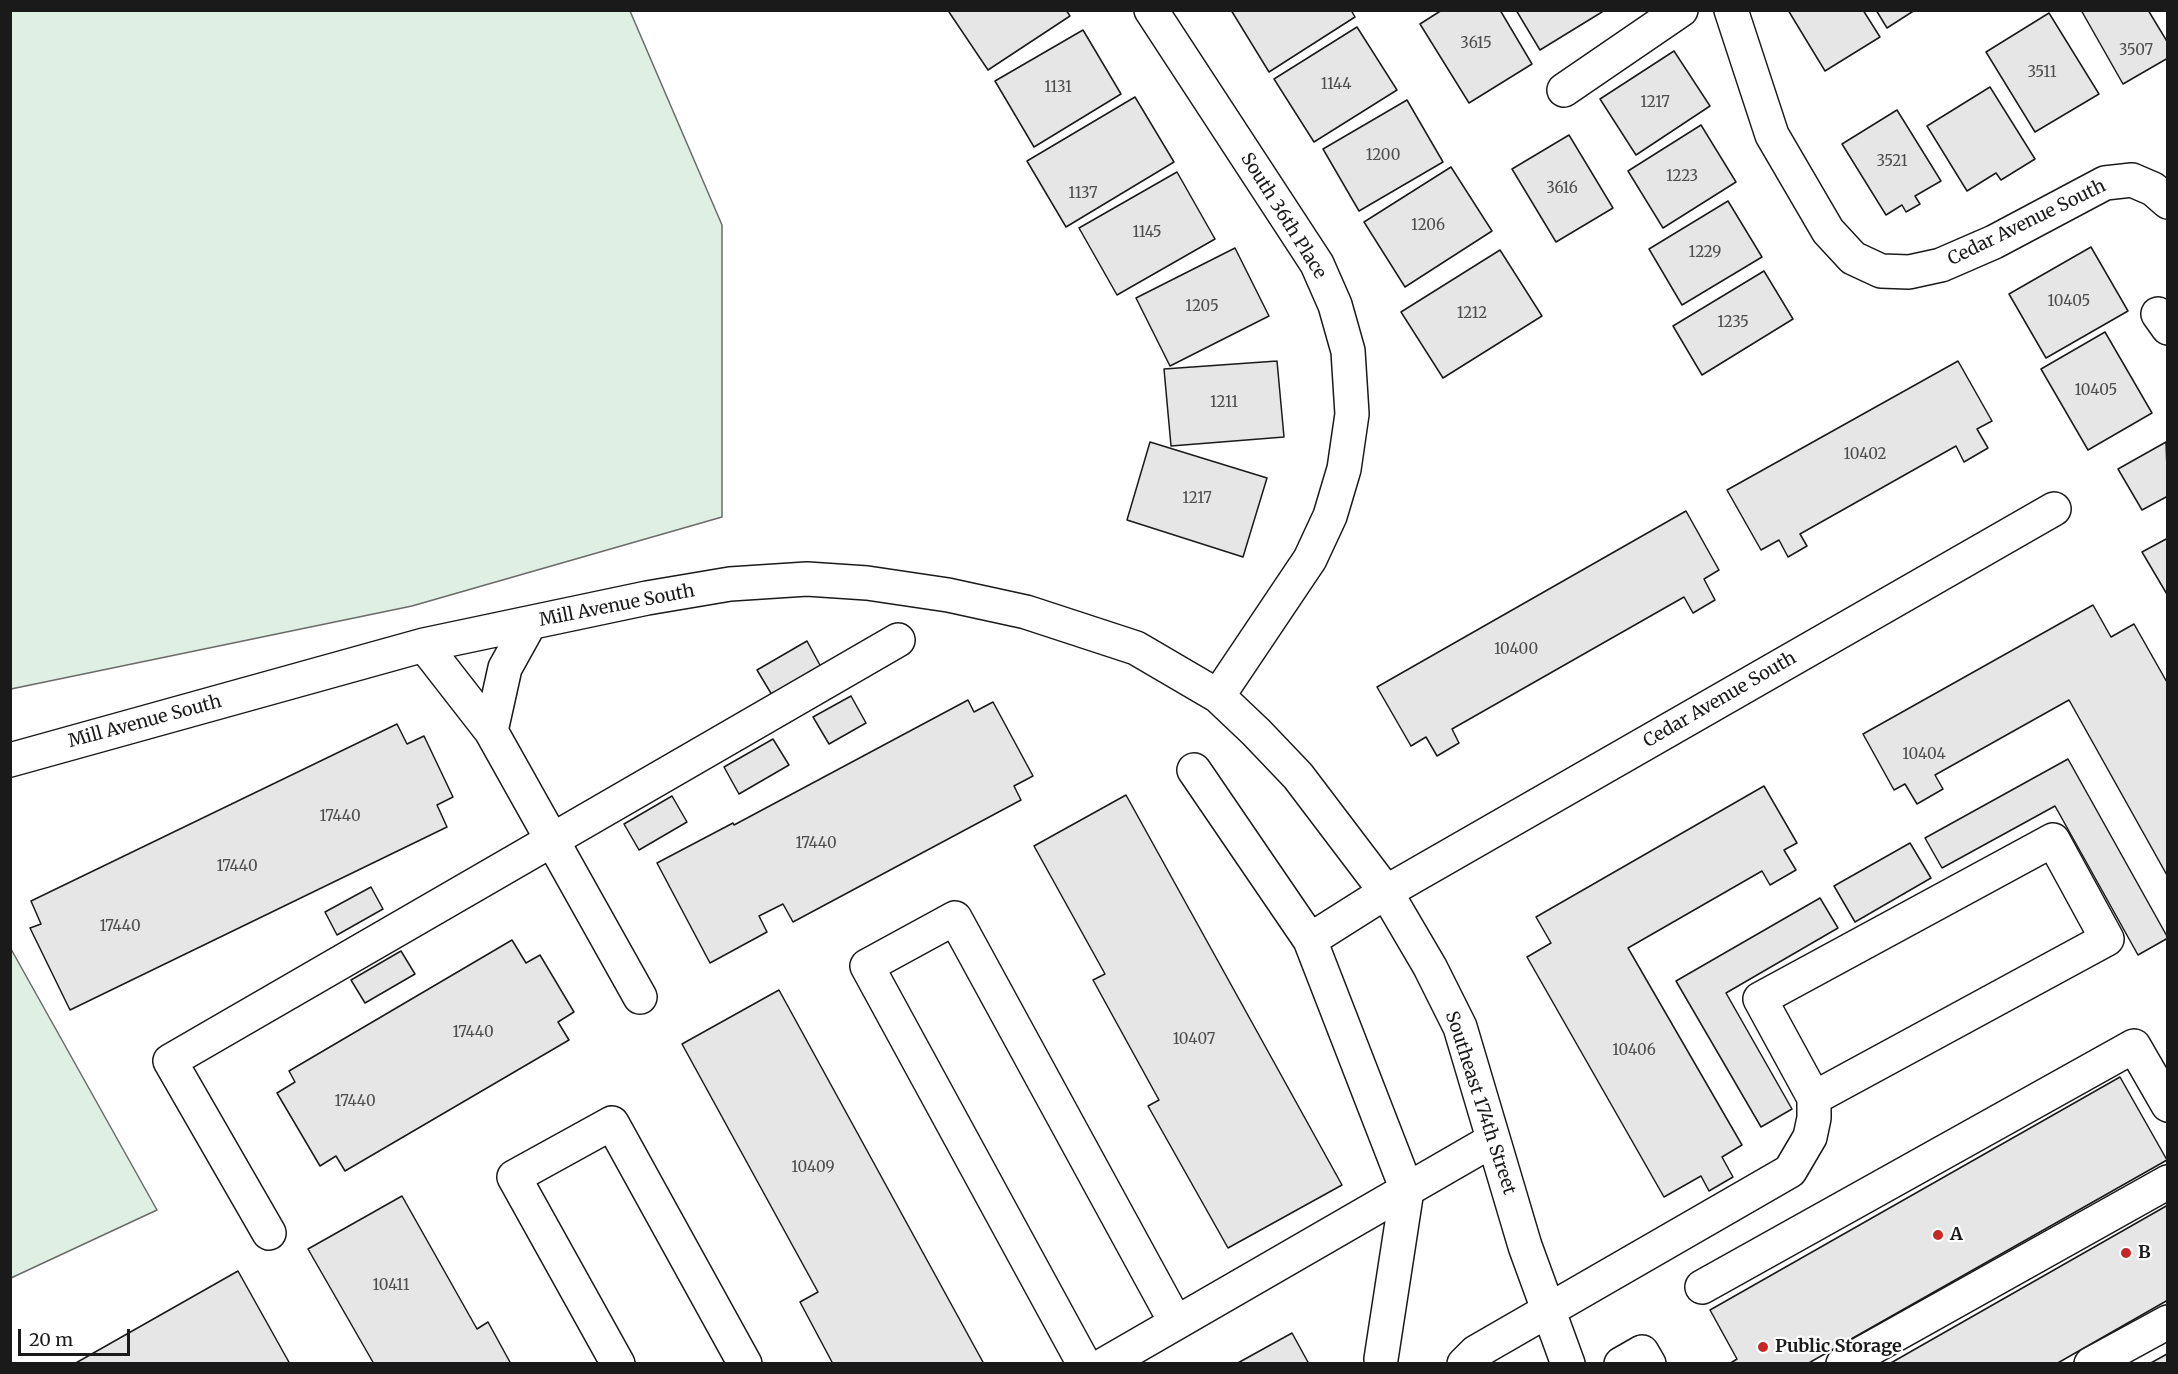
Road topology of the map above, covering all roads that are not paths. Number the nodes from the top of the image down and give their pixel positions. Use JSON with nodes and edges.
{"nodes":[{"id":1,"x":1151,"y":10,"type":"edge"},
{"id":2,"x":1681,"y":10,"type":"edge"},
{"id":3,"x":1731,"y":10,"type":"edge"},
{"id":4,"x":1564,"y":90,"type":"dead end"},
{"id":5,"x":2168,"y":202,"type":"edge"},
{"id":6,"x":2054,"y":509,"type":"dead end"},
{"id":7,"x":530,"y":623,"type":"junction"},
{"id":8,"x":898,"y":640,"type":"dead end"},
{"id":9,"x":424,"y":645,"type":"junction"},
{"id":10,"x":1218,"y":696,"type":"junction"},
{"id":11,"x":491,"y":731,"type":"junction"},
{"id":12,"x":10,"y":760,"type":"edge"},
{"id":13,"x":1194,"y":770,"type":"dead end"},
{"id":14,"x":552,"y":840,"type":"junction"},
{"id":15,"x":1386,"y":892,"type":"junction"},
{"id":16,"x":1310,"y":940,"type":"junction"},
{"id":17,"x":640,"y":997,"type":"dead end"},
{"id":18,"x":1814,"y":1098,"type":"junction"},
{"id":19,"x":2168,"y":1105,"type":"edge"},
{"id":20,"x":1493,"y":1140,"type":"junction"},
{"id":21,"x":2168,"y":1182,"type":"edge"},
{"id":22,"x":1407,"y":1190,"type":"junction"},
{"id":23,"x":269,"y":1233,"type":"dead end"},
{"id":24,"x":1702,"y":1287,"type":"dead end"},
{"id":25,"x":1548,"y":1310,"type":"junction"},
{"id":26,"x":2168,"y":1322,"type":"edge"},
{"id":27,"x":1176,"y":1323,"type":"junction"},
{"id":28,"x":1381,"y":1359,"type":"dead end"},
{"id":29,"x":618,"y":1364,"type":"edge"},
{"id":30,"x":745,"y":1364,"type":"edge"},
{"id":31,"x":1084,"y":1364,"type":"edge"},
{"id":32,"x":1105,"y":1364,"type":"edge"},
{"id":33,"x":1464,"y":1364,"type":"edge"},
{"id":34,"x":1568,"y":1364,"type":"edge"},
{"id":35,"x":1622,"y":1364,"type":"edge"},
{"id":36,"x":1649,"y":1364,"type":"edge"},
{"id":37,"x":1843,"y":1364,"type":"edge"},
{"id":38,"x":2091,"y":1364,"type":"edge"}],
"edges":[{"from":1,"to":10,"type":"street","name":"South 36th Place"},
{"from":2,"to":4,"type":"street"},
{"from":3,"to":5,"type":"street","name":"Cedar Avenue South"},
{"from":6,"to":15,"type":"street","name":"Cedar Avenue South"},
{"from":7,"to":9,"type":"street","name":"Mill Avenue South"},
{"from":7,"to":10,"type":"street","name":"Mill Avenue South"},
{"from":7,"to":11,"type":"street"},
{"from":8,"to":14,"type":"street"},
{"from":9,"to":11,"type":"street"},
{"from":9,"to":12,"type":"street","name":"Mill Avenue South"},
{"from":10,"to":15,"type":"street","name":"Southeast 174th Street"},
{"from":11,"to":14,"type":"street"},
{"from":13,"to":16,"type":"street"},
{"from":14,"to":17,"type":"street"},
{"from":14,"to":23,"type":"street"},
{"from":15,"to":16,"type":"street","name":"Cedar Avenue South"},
{"from":15,"to":20,"type":"street","name":"Southeast 174th Street"},
{"from":16,"to":22,"type":"street"},
{"from":18,"to":18,"type":"street"},
{"from":18,"to":25,"type":"street"},
{"from":19,"to":24,"type":"street"},
{"from":20,"to":22,"type":"street"},
{"from":20,"to":25,"type":"street","name":"Southeast 174th Street"},
{"from":21,"to":37,"type":"street"},
{"from":22,"to":27,"type":"street"},
{"from":22,"to":28,"type":"street"},
{"from":25,"to":33,"type":"street"},
{"from":25,"to":34,"type":"street","name":"Southeast 174th Street"},
{"from":26,"to":38,"type":"street"},
{"from":27,"to":31,"type":"street"},
{"from":27,"to":32,"type":"street"},
{"from":29,"to":30,"type":"street"},
{"from":35,"to":36,"type":"street"}]}
